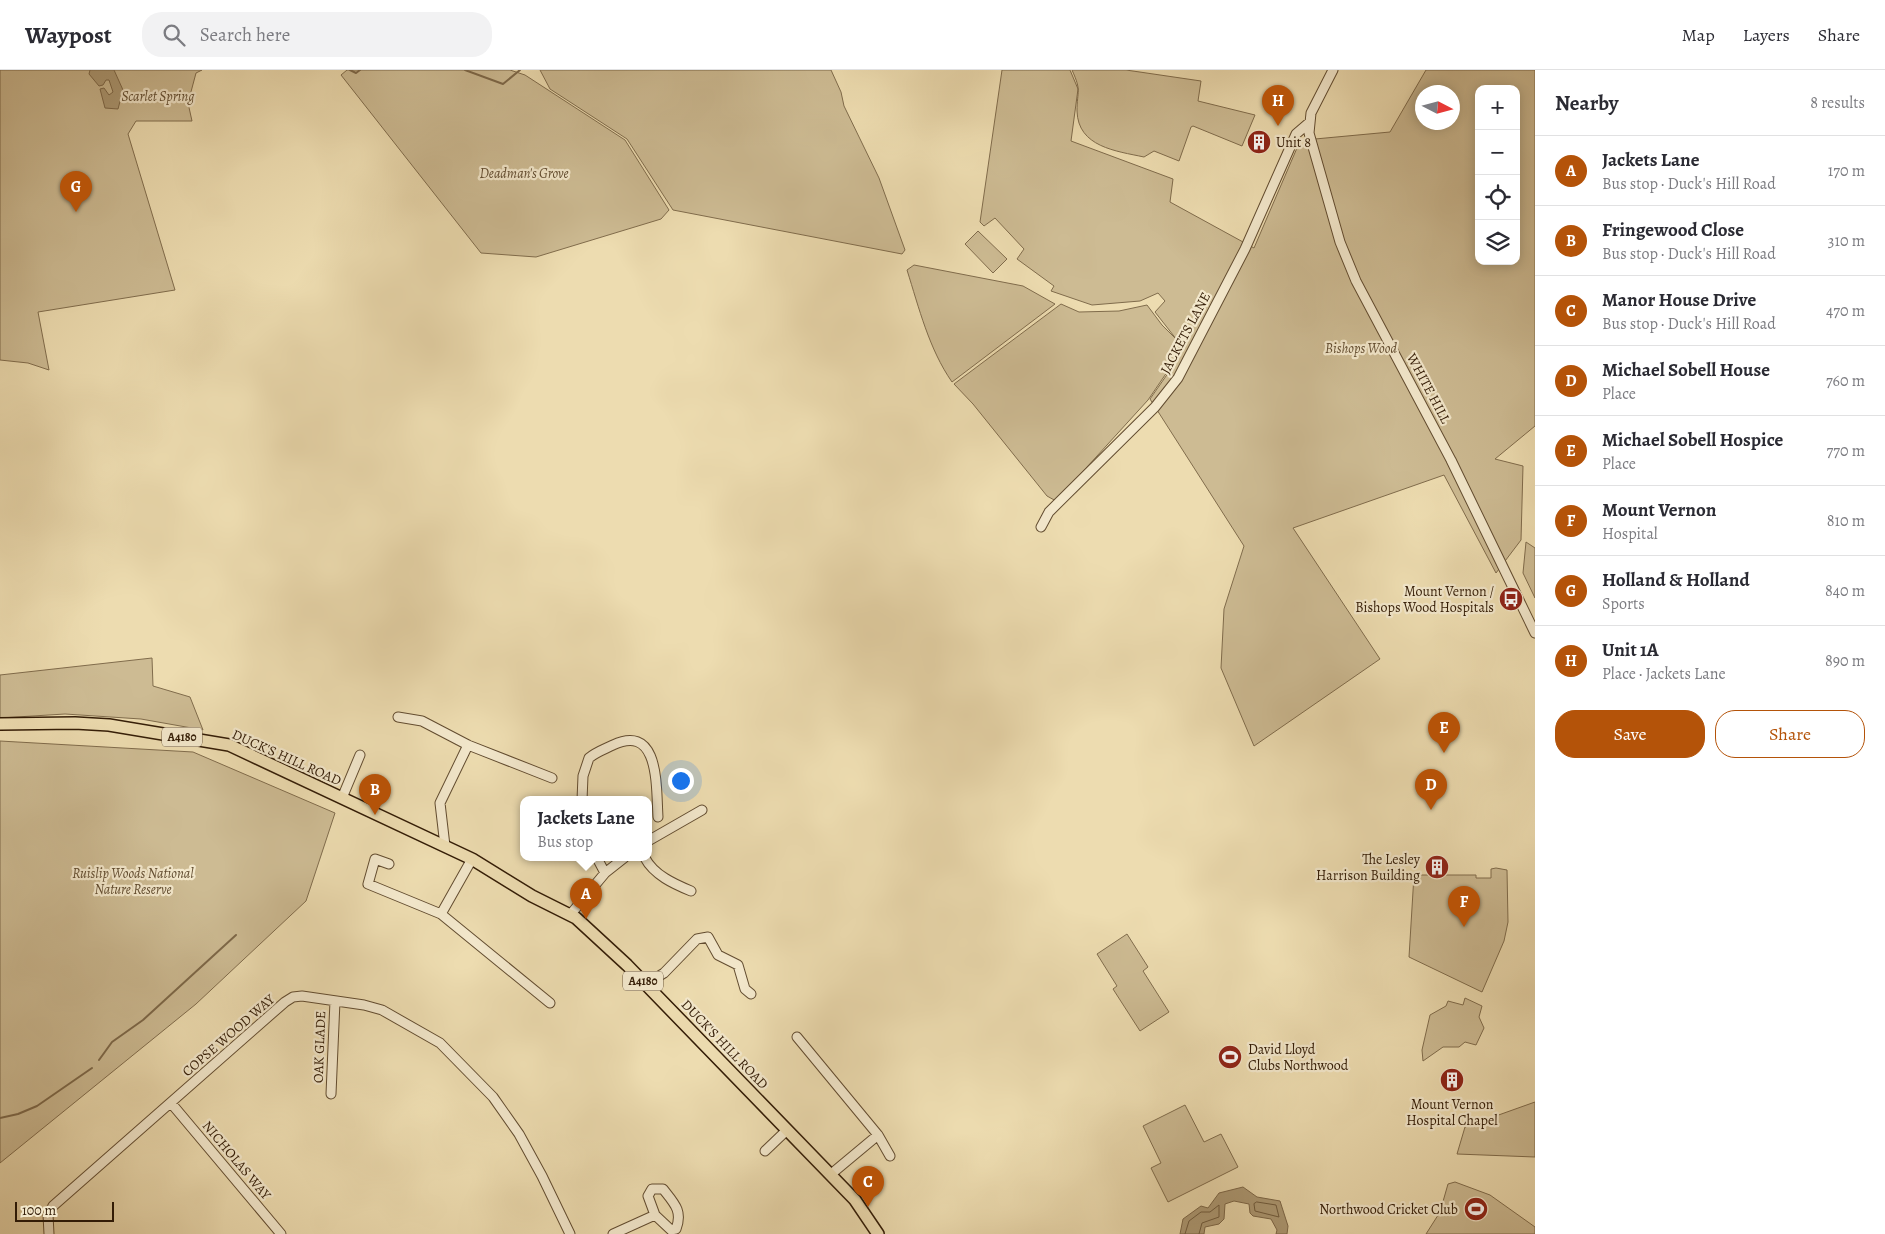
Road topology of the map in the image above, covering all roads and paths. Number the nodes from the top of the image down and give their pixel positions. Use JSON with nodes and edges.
{"nodes":[{"id":1,"x":1333,"y":70,"type":"edge"},
{"id":2,"x":1310,"y":122,"type":"junction"},
{"id":3,"x":1041,"y":527,"type":"dead end"},
{"id":4,"x":1535,"y":633,"type":"edge"},
{"id":5,"x":398,"y":716,"type":"dead end"},
{"id":6,"x":0,"y":724,"type":"edge"},
{"id":7,"x":468,"y":744,"type":"junction"},
{"id":8,"x":360,"y":755,"type":"dead end"},
{"id":9,"x":552,"y":778,"type":"dead end"},
{"id":10,"x":582,"y":796,"type":"edge"},
{"id":11,"x":342,"y":798,"type":"junction"},
{"id":12,"x":702,"y":810,"type":"dead end"},
{"id":13,"x":658,"y":817,"type":"dead end"},
{"id":14,"x":652,"y":839,"type":"edge"},
{"id":15,"x":445,"y":846,"type":"junction"},
{"id":16,"x":472,"y":859,"type":"junction"},
{"id":17,"x":599,"y":861,"type":"edge"},
{"id":18,"x":620,"y":861,"type":"edge"},
{"id":19,"x":646,"y":861,"type":"edge"},
{"id":20,"x":389,"y":864,"type":"dead end"},
{"id":21,"x":605,"y":873,"type":"junction"},
{"id":22,"x":691,"y":890,"type":"dead end"},
{"id":23,"x":441,"y":914,"type":"junction"},
{"id":24,"x":570,"y":915,"type":"junction"},
{"id":25,"x":646,"y":984,"type":"junction"},
{"id":26,"x":751,"y":994,"type":"dead end"},
{"id":27,"x":335,"y":1001,"type":"junction"},
{"id":28,"x":550,"y":1002,"type":"dead end"},
{"id":29,"x":797,"y":1037,"type":"dead end"},
{"id":30,"x":331,"y":1094,"type":"dead end"},
{"id":31,"x":171,"y":1103,"type":"junction"},
{"id":32,"x":787,"y":1130,"type":"junction"},
{"id":33,"x":878,"y":1135,"type":"junction"},
{"id":34,"x":765,"y":1151,"type":"dead end"},
{"id":35,"x":890,"y":1156,"type":"dead end"},
{"id":36,"x":830,"y":1174,"type":"junction"},
{"id":37,"x":655,"y":1215,"type":"junction"},
{"id":38,"x":49,"y":1234,"type":"edge"},
{"id":39,"x":281,"y":1234,"type":"edge"},
{"id":40,"x":570,"y":1234,"type":"edge"},
{"id":41,"x":613,"y":1234,"type":"edge"},
{"id":42,"x":878,"y":1234,"type":"edge"}],
"edges":[{"from":1,"to":2,"type":"street"},
{"from":2,"to":3,"type":"street","name":"JACKETS LANE"},
{"from":2,"to":4,"type":"street","name":"WHITE HILL"},
{"from":5,"to":7,"type":"street"},
{"from":6,"to":11,"type":"main road","name":"DUCK'S HILL ROAD","number":"A4180"},
{"from":7,"to":9,"type":"street"},
{"from":7,"to":15,"type":"street"},
{"from":8,"to":11,"type":"street"},
{"from":10,"to":13,"type":"street"},
{"from":11,"to":15,"type":"main road","name":"DUCK'S HILL ROAD","number":"A4180"},
{"from":12,"to":14,"type":"street"},
{"from":15,"to":16,"type":"main road","name":"DUCK'S HILL ROAD","number":"A4180"},
{"from":16,"to":23,"type":"street"},
{"from":16,"to":24,"type":"main road","name":"DUCK'S HILL ROAD","number":"A4180"},
{"from":17,"to":21,"type":"street"},
{"from":18,"to":21,"type":"street"},
{"from":19,"to":22,"type":"street"},
{"from":20,"to":23,"type":"street"},
{"from":21,"to":24,"type":"street"},
{"from":23,"to":28,"type":"street"},
{"from":24,"to":25,"type":"main road","name":"DUCK'S HILL ROAD","number":"A4180"},
{"from":25,"to":26,"type":"street"},
{"from":25,"to":32,"type":"main road","name":"DUCK'S HILL ROAD","number":"A4180"},
{"from":27,"to":30,"type":"street","name":"OAK GLADE"},
{"from":27,"to":31,"type":"street","name":"COPSE WOOD WAY"},
{"from":27,"to":40,"type":"street","name":"COPSE WOOD WAY"},
{"from":29,"to":33,"type":"street"},
{"from":31,"to":38,"type":"street","name":"COPSE WOOD WAY"},
{"from":31,"to":39,"type":"street","name":"NICHOLAS WAY"},
{"from":32,"to":34,"type":"street"},
{"from":32,"to":36,"type":"main road","name":"DUCK'S HILL ROAD","number":"A4180"},
{"from":33,"to":35,"type":"street"},
{"from":33,"to":36,"type":"street"},
{"from":36,"to":42,"type":"main road","name":"DUCK'S HILL ROAD","number":"A4180"},
{"from":37,"to":37,"type":"street"},
{"from":37,"to":41,"type":"street"}]}
